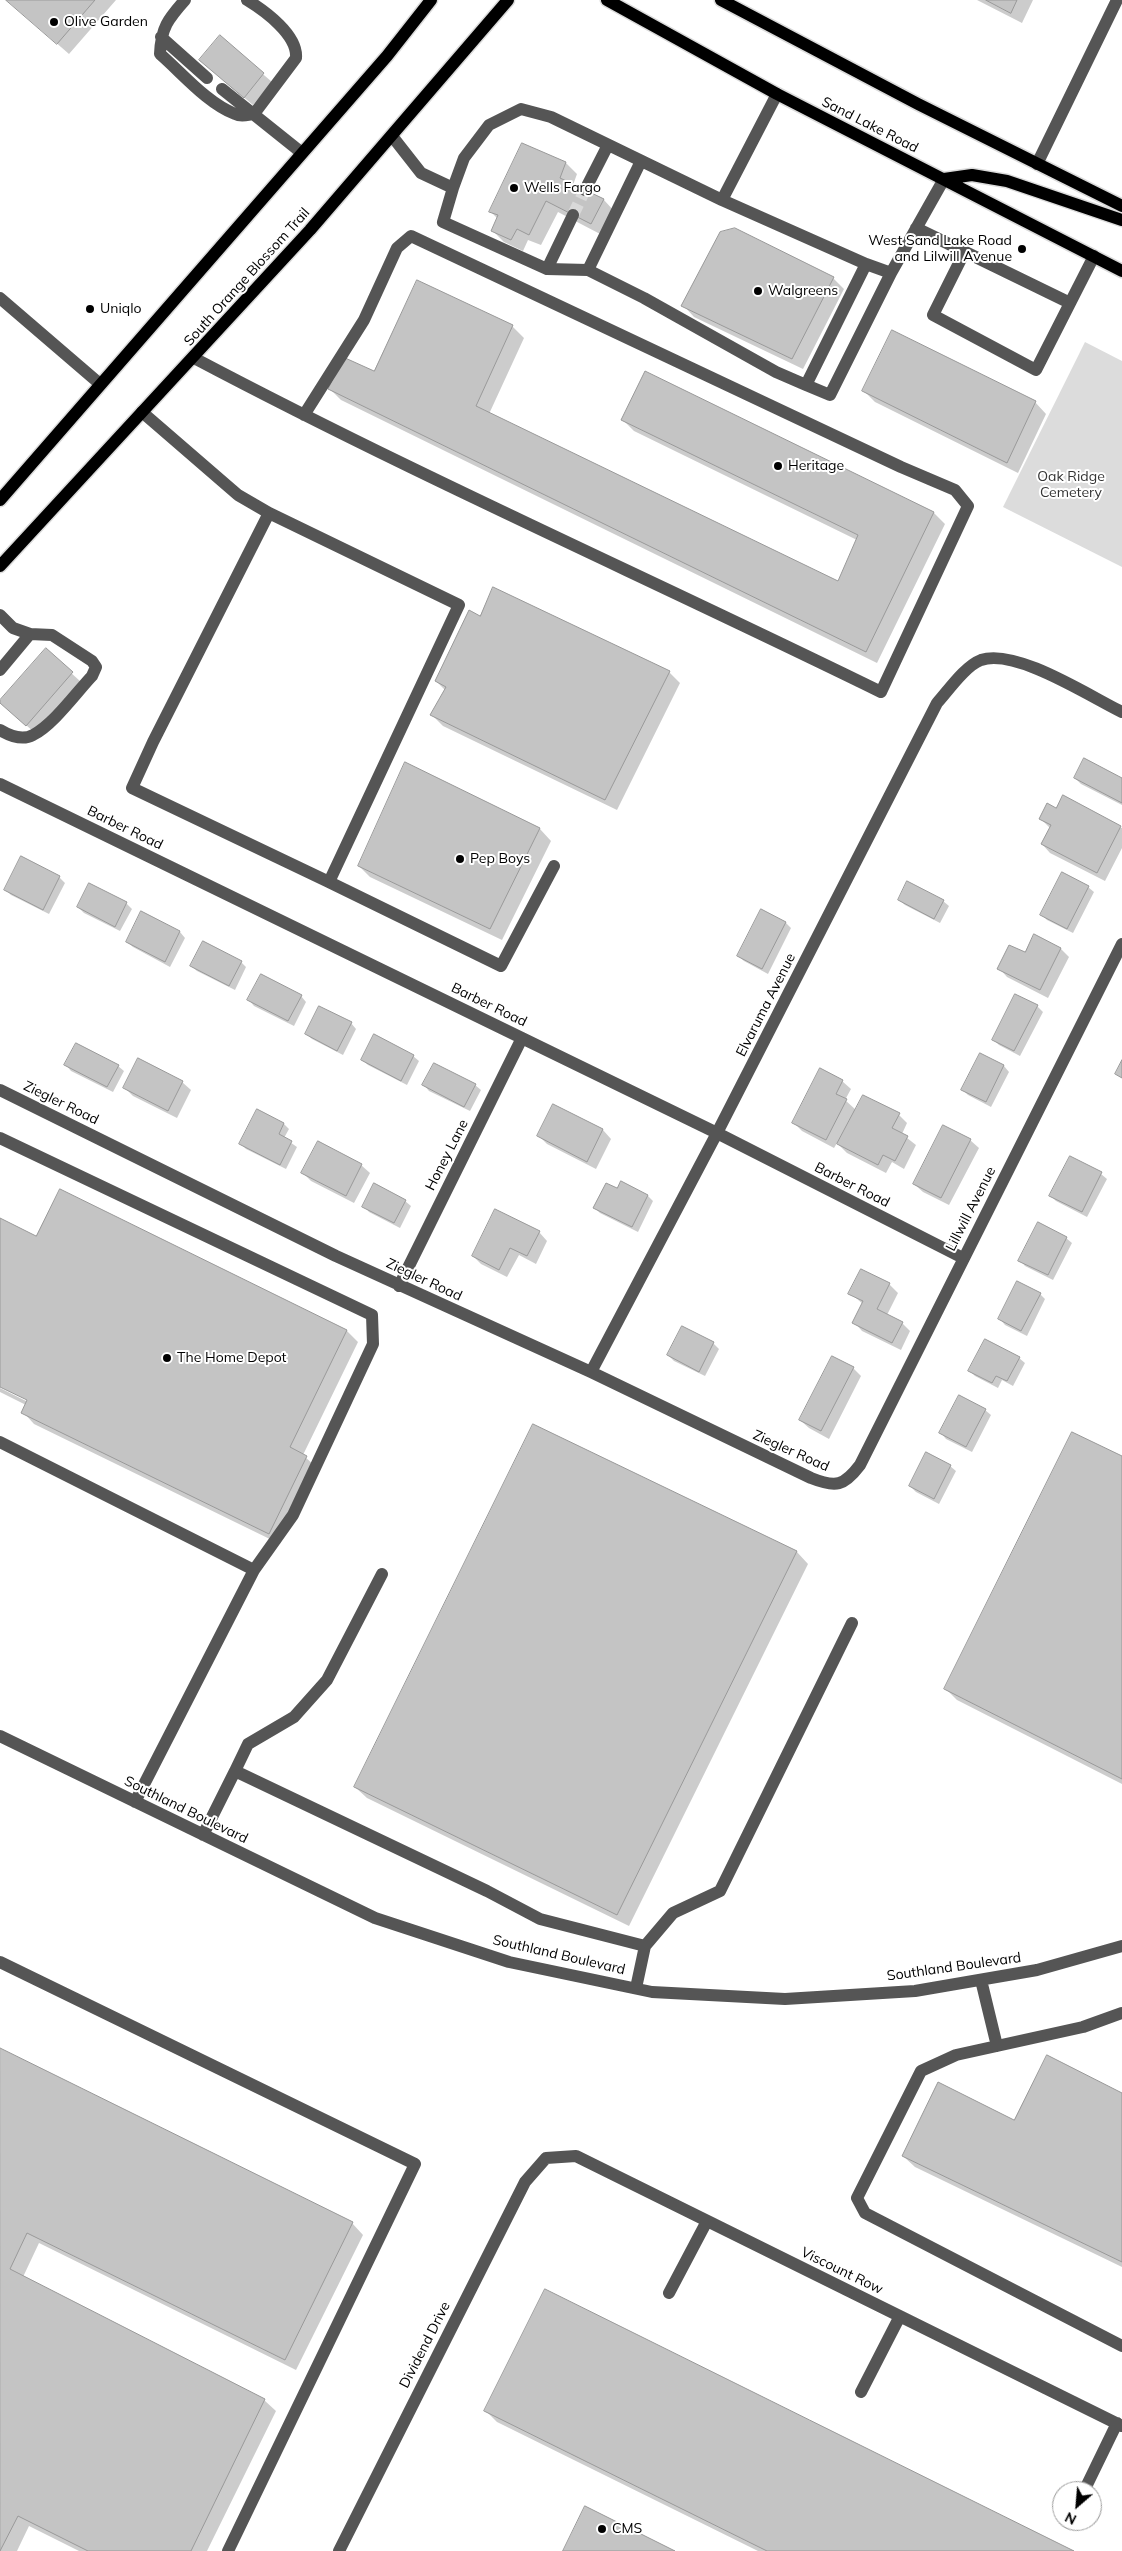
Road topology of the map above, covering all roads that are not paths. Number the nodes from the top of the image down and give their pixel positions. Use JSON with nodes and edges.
{"nodes":[{"id":1,"x":186,"y":0,"type":"edge"},
{"id":2,"x":247,"y":0,"type":"edge"},
{"id":3,"x":431,"y":0,"type":"edge"},
{"id":4,"x":508,"y":0,"type":"edge"},
{"id":5,"x":606,"y":0,"type":"edge"},
{"id":6,"x":721,"y":0,"type":"edge"},
{"id":7,"x":1117,"y":0,"type":"edge"},
{"id":8,"x":160,"y":37,"type":"junction"},
{"id":9,"x":208,"y":78,"type":"dead end"},
{"id":10,"x":222,"y":89,"type":"dead end"},
{"id":11,"x":777,"y":94,"type":"junction"},
{"id":12,"x":254,"y":114,"type":"junction"},
{"id":13,"x":392,"y":136,"type":"junction"},
{"id":14,"x":608,"y":145,"type":"junction"},
{"id":15,"x":302,"y":153,"type":"junction"},
{"id":16,"x":641,"y":162,"type":"junction"},
{"id":17,"x":1038,"y":164,"type":"junction"},
{"id":18,"x":944,"y":179,"type":"junction"},
{"id":19,"x":453,"y":188,"type":"junction"},
{"id":20,"x":586,"y":190,"type":"tunnel mouth"},
{"id":21,"x":722,"y":200,"type":"junction"},
{"id":22,"x":1122,"y":206,"type":"edge"},
{"id":23,"x":573,"y":215,"type":"tunnel mouth"},
{"id":24,"x":1122,"y":220,"type":"edge"},
{"id":25,"x":916,"y":228,"type":"junction"},
{"id":26,"x":964,"y":253,"type":"junction"},
{"id":27,"x":1094,"y":256,"type":"junction"},
{"id":28,"x":866,"y":264,"type":"junction"},
{"id":29,"x":547,"y":269,"type":"junction"},
{"id":30,"x":588,"y":270,"type":"junction"},
{"id":31,"x":1122,"y":271,"type":"edge"},
{"id":32,"x":891,"y":273,"type":"junction"},
{"id":33,"x":0,"y":298,"type":"edge"},
{"id":34,"x":1070,"y":304,"type":"junction"},
{"id":35,"x":194,"y":358,"type":"junction"},
{"id":36,"x":100,"y":384,"type":"junction"},
{"id":37,"x":806,"y":384,"type":"junction"},
{"id":38,"x":142,"y":412,"type":"junction"},
{"id":39,"x":304,"y":416,"type":"junction"},
{"id":40,"x":0,"y":500,"type":"edge"},
{"id":41,"x":269,"y":512,"type":"junction"},
{"id":42,"x":0,"y":566,"type":"edge"},
{"id":43,"x":0,"y":615,"type":"edge"},
{"id":44,"x":30,"y":634,"type":"junction"},
{"id":45,"x":0,"y":670,"type":"edge"},
{"id":46,"x":1122,"y":712,"type":"edge"},
{"id":47,"x":0,"y":730,"type":"edge"},
{"id":48,"x":0,"y":784,"type":"edge"},
{"id":49,"x":554,"y":866,"type":"dead end"},
{"id":50,"x":330,"y":882,"type":"junction"},
{"id":51,"x":1122,"y":944,"type":"edge"},
{"id":52,"x":522,"y":1038,"type":"junction"},
{"id":53,"x":0,"y":1090,"type":"edge"},
{"id":54,"x":717,"y":1133,"type":"junction"},
{"id":55,"x":0,"y":1138,"type":"edge"},
{"id":56,"x":963,"y":1258,"type":"junction"},
{"id":57,"x":399,"y":1286,"type":"junction"},
{"id":58,"x":590,"y":1372,"type":"junction"},
{"id":59,"x":0,"y":1442,"type":"edge"},
{"id":60,"x":841,"y":1484,"type":"joint"},
{"id":61,"x":254,"y":1570,"type":"junction"},
{"id":62,"x":382,"y":1574,"type":"dead end"},
{"id":63,"x":852,"y":1623,"type":"dead end"},
{"id":64,"x":0,"y":1736,"type":"edge"},
{"id":65,"x":235,"y":1771,"type":"junction"},
{"id":66,"x":135,"y":1802,"type":"junction"},
{"id":67,"x":203,"y":1835,"type":"junction"},
{"id":68,"x":645,"y":1946,"type":"junction"},
{"id":69,"x":1122,"y":1946,"type":"edge"},
{"id":70,"x":0,"y":1962,"type":"edge"},
{"id":71,"x":981,"y":1980,"type":"junction"},
{"id":72,"x":636,"y":1988,"type":"junction"},
{"id":73,"x":1122,"y":2013,"type":"edge"},
{"id":74,"x":997,"y":2046,"type":"junction"},
{"id":75,"x":546,"y":2158,"type":"joint"},
{"id":76,"x":708,"y":2221,"type":"junction"},
{"id":77,"x":669,"y":2293,"type":"dead end"},
{"id":78,"x":900,"y":2316,"type":"junction"},
{"id":79,"x":1122,"y":2346,"type":"edge"},
{"id":80,"x":861,"y":2392,"type":"dead end"},
{"id":81,"x":1119,"y":2424,"type":"edge"},
{"id":82,"x":1089,"y":2481,"type":"edge"},
{"id":83,"x":228,"y":2551,"type":"edge"},
{"id":84,"x":339,"y":2551,"type":"edge"}],
"edges":[{"from":1,"to":8,"type":"street"},
{"from":2,"to":12,"type":"street"},
{"from":3,"to":15,"type":"main road"},
{"from":4,"to":13,"type":"main road","name":"South Orange Blossom Trail"},
{"from":5,"to":11,"type":"main road","name":"Sand Lake Road"},
{"from":6,"to":17,"type":"main road"},
{"from":7,"to":17,"type":"street"},
{"from":8,"to":9,"type":"street"},
{"from":8,"to":12,"type":"street"},
{"from":10,"to":12,"type":"street"},
{"from":11,"to":18,"type":"main road","name":"Sand Lake Road"},
{"from":11,"to":21,"type":"street"},
{"from":12,"to":15,"type":"street"},
{"from":13,"to":19,"type":"street"},
{"from":13,"to":35,"type":"main road","name":"South Orange Blossom Trail"},
{"from":14,"to":16,"type":"street"},
{"from":14,"to":19,"type":"street"},
{"from":14,"to":20,"type":"street"},
{"from":15,"to":36,"type":"main road"},
{"from":16,"to":21,"type":"street"},
{"from":16,"to":30,"type":"street"},
{"from":17,"to":22,"type":"main road"},
{"from":18,"to":24,"type":"main road"},
{"from":18,"to":25,"type":"street"},
{"from":18,"to":27,"type":"main road","name":"Sand Lake Road"},
{"from":19,"to":29,"type":"street"},
{"from":21,"to":28,"type":"street"},
{"from":23,"to":29,"type":"street"},
{"from":25,"to":26,"type":"street"},
{"from":25,"to":32,"type":"street"},
{"from":26,"to":34,"type":"street"},
{"from":26,"to":34,"type":"street"},
{"from":27,"to":31,"type":"main road","name":"Sand Lake Road"},
{"from":27,"to":34,"type":"street"},
{"from":28,"to":32,"type":"street"},
{"from":28,"to":37,"type":"street"},
{"from":29,"to":30,"type":"street"},
{"from":30,"to":37,"type":"street"},
{"from":32,"to":37,"type":"street"},
{"from":33,"to":36,"type":"street"},
{"from":35,"to":38,"type":"main road","name":"South Orange Blossom Trail"},
{"from":35,"to":39,"type":"street"},
{"from":36,"to":40,"type":"main road"},
{"from":38,"to":41,"type":"street"},
{"from":38,"to":42,"type":"main road","name":"South Orange Blossom Trail"},
{"from":39,"to":39,"type":"street"},
{"from":41,"to":50,"type":"street"},
{"from":41,"to":50,"type":"street"},
{"from":43,"to":44,"type":"street"},
{"from":44,"to":45,"type":"street"},
{"from":44,"to":47,"type":"street"},
{"from":46,"to":54,"type":"street","name":"Elvaruma Avenue"},
{"from":48,"to":52,"type":"street","name":"Barber Road"},
{"from":49,"to":50,"type":"street"},
{"from":51,"to":56,"type":"street","name":"Lillwill Avenue"},
{"from":52,"to":54,"type":"street","name":"Barber Road"},
{"from":52,"to":57,"type":"street","name":"Honey Lane"},
{"from":53,"to":57,"type":"street","name":"Ziegler Road"},
{"from":54,"to":56,"type":"street","name":"Barber Road"},
{"from":54,"to":58,"type":"street","name":"Elvaruma Avenue"},
{"from":55,"to":61,"type":"street"},
{"from":56,"to":60,"type":"street","name":"Lillwill Avenue"},
{"from":57,"to":58,"type":"street","name":"Ziegler Road"},
{"from":58,"to":60,"type":"street","name":"Ziegler Road"},
{"from":59,"to":61,"type":"street"},
{"from":61,"to":66,"type":"street"},
{"from":62,"to":65,"type":"street"},
{"from":63,"to":68,"type":"street"},
{"from":64,"to":66,"type":"street","name":"Southland Boulevard"},
{"from":65,"to":67,"type":"street"},
{"from":65,"to":68,"type":"street"},
{"from":66,"to":67,"type":"street","name":"Southland Boulevard"},
{"from":67,"to":72,"type":"street","name":"Southland Boulevard"},
{"from":68,"to":72,"type":"street"},
{"from":69,"to":71,"type":"street","name":"Southland Boulevard"},
{"from":70,"to":83,"type":"street"},
{"from":71,"to":72,"type":"street","name":"Southland Boulevard"},
{"from":71,"to":74,"type":"street"},
{"from":73,"to":74,"type":"street"},
{"from":74,"to":79,"type":"street"},
{"from":75,"to":76,"type":"street","name":"Viscount Row"},
{"from":75,"to":84,"type":"street","name":"Dividend Drive"},
{"from":76,"to":77,"type":"street"},
{"from":76,"to":78,"type":"street","name":"Viscount Row"},
{"from":78,"to":80,"type":"street"},
{"from":78,"to":81,"type":"street","name":"Viscount Row"},
{"from":81,"to":82,"type":"street"}]}
